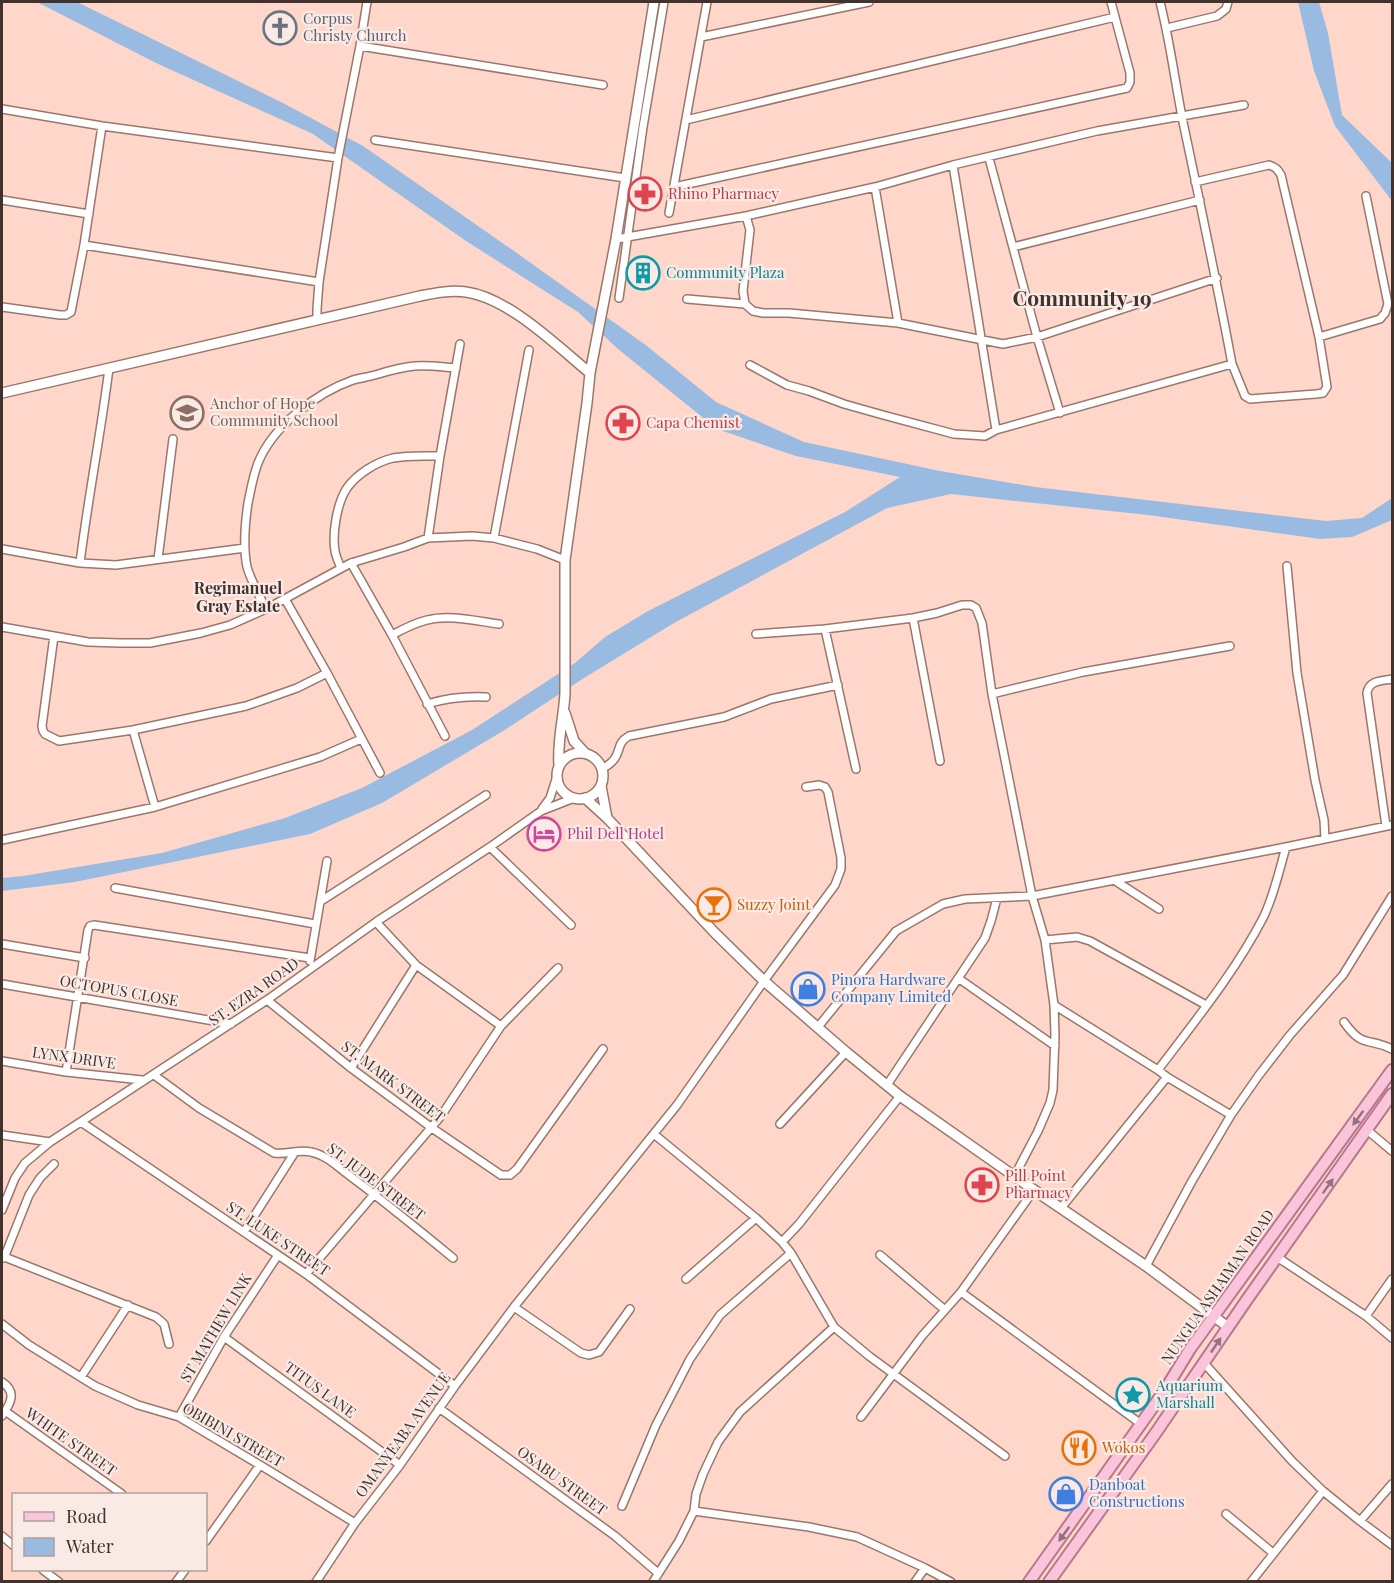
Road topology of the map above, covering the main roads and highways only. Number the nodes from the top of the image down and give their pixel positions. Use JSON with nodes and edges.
{"nodes":[{"id":1,"x":1392,"y":1070,"type":"edge"},
{"id":2,"x":1392,"y":1094,"type":"edge"},
{"id":3,"x":1052,"y":1580,"type":"edge"},
{"id":4,"x":1029,"y":1581,"type":"edge"}],
"edges":[{"from":1,"to":4,"type":"main road","name":"NUNGUA ASHAIMAN ROAD","one_way":true},
{"from":3,"to":2,"type":"main road","name":"NUNGUA ASHAIMAN ROAD","one_way":true}]}
